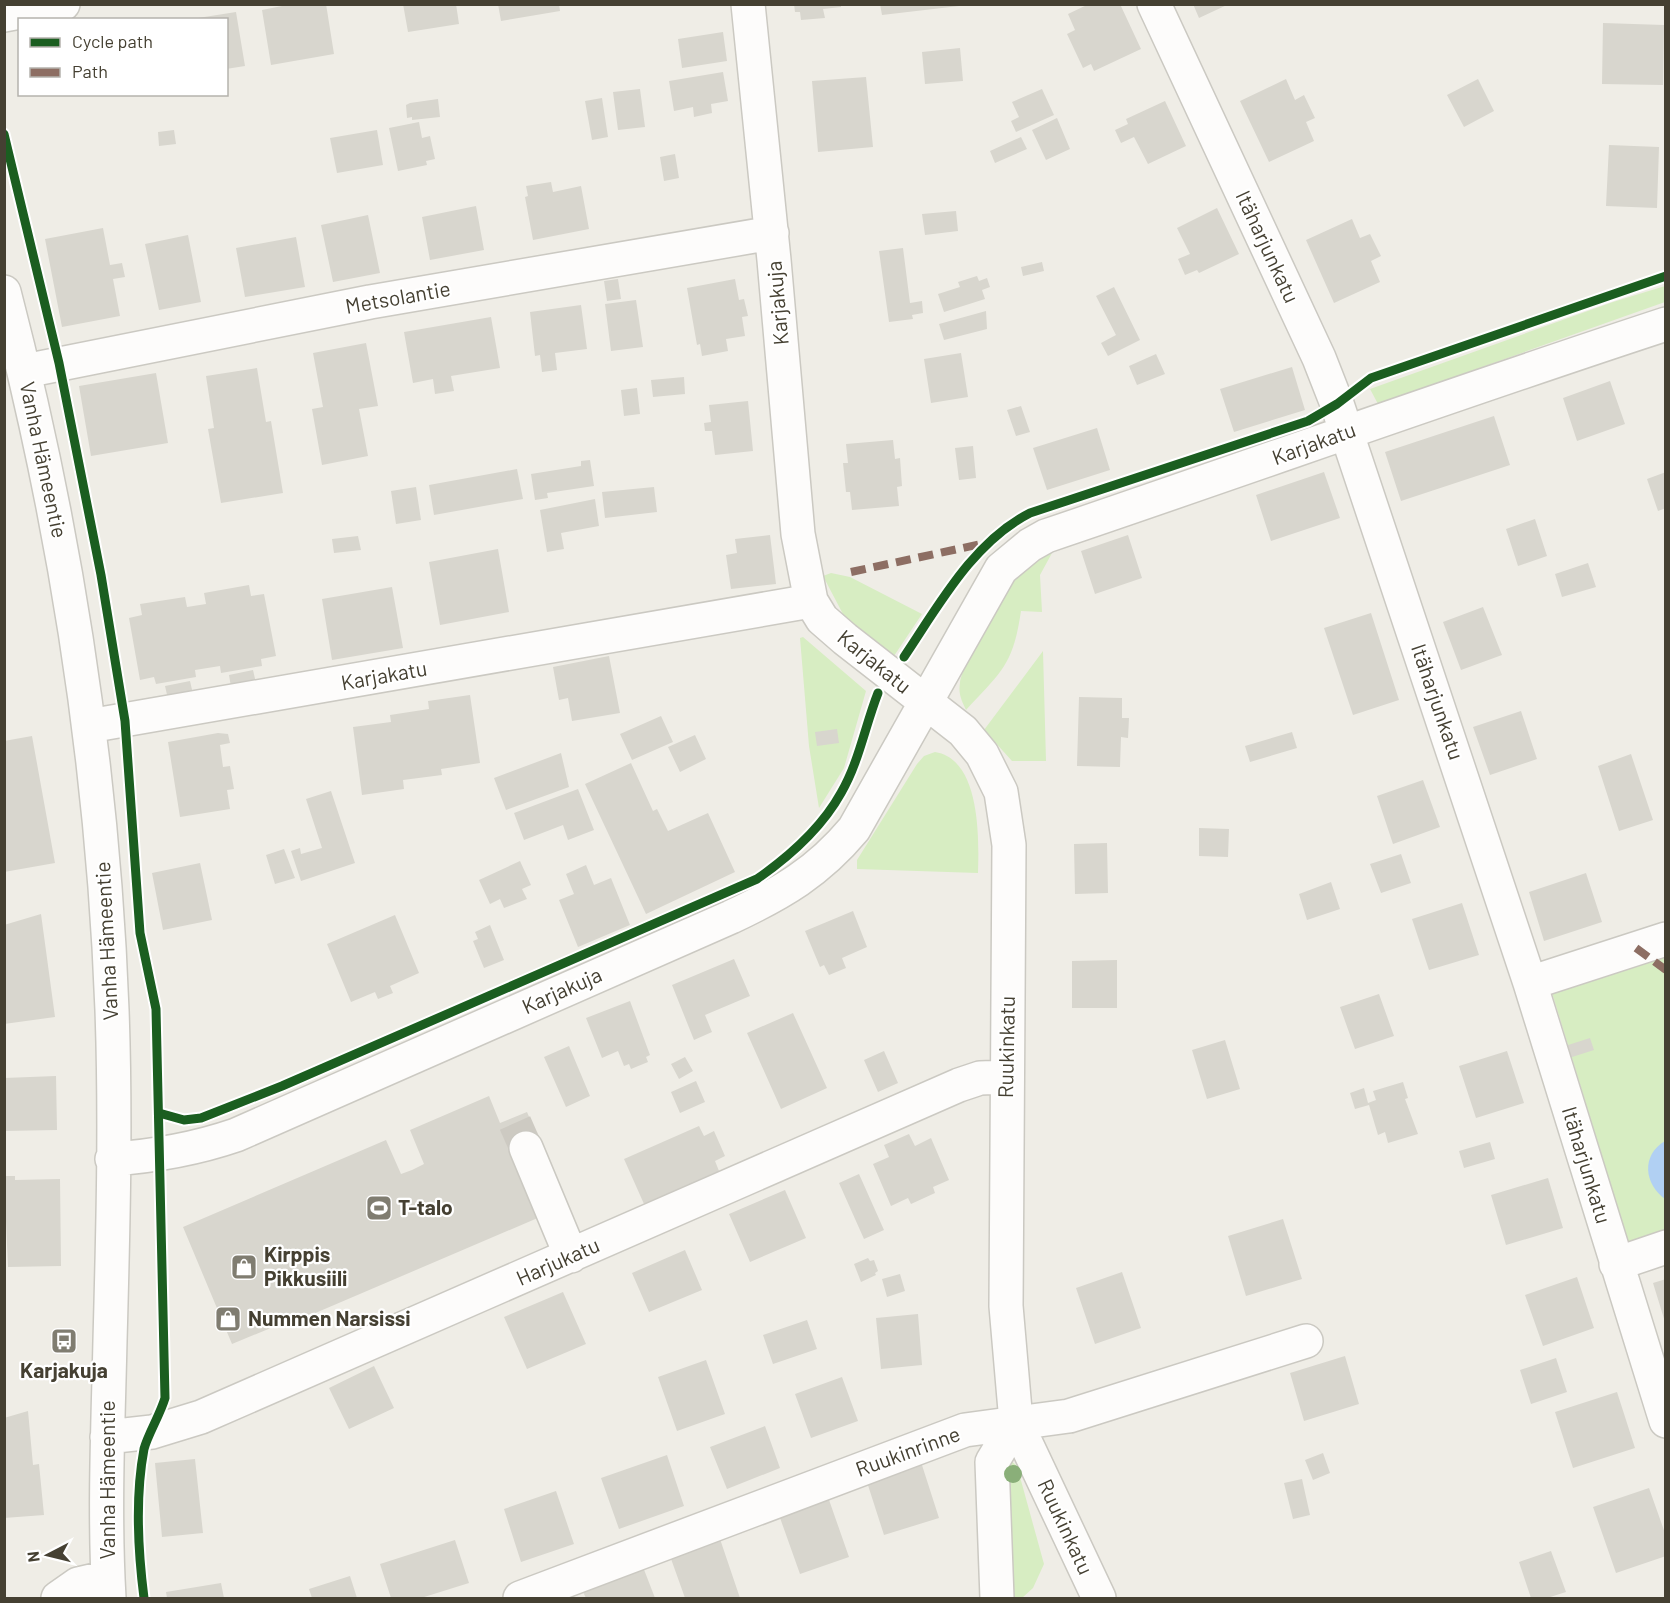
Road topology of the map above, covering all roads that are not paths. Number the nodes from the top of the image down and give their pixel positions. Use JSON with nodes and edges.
{"nodes":[{"id":1,"x":63,"y":4,"type":"edge"},
{"id":2,"x":748,"y":4,"type":"edge"},
{"id":3,"x":1154,"y":4,"type":"edge"},
{"id":4,"x":4,"y":15,"type":"edge"},
{"id":5,"x":772,"y":233,"type":"junction"},
{"id":6,"x":4,"y":292,"type":"edge"},
{"id":7,"x":1665,"y":324,"type":"edge"},
{"id":8,"x":25,"y":371,"type":"junction"},
{"id":9,"x":1347,"y":433,"type":"junction"},
{"id":10,"x":811,"y":601,"type":"junction"},
{"id":11,"x":925,"y":702,"type":"junction"},
{"id":12,"x":90,"y":726,"type":"junction"},
{"id":13,"x":1665,"y":939,"type":"edge"},
{"id":14,"x":1530,"y":983,"type":"junction"},
{"id":15,"x":1006,"y":1077,"type":"junction"},
{"id":16,"x":526,"y":1148,"type":"tunnel mouth"},
{"id":17,"x":112,"y":1159,"type":"junction"},
{"id":18,"x":1665,"y":1247,"type":"edge"},
{"id":19,"x":571,"y":1256,"type":"junction"},
{"id":20,"x":1616,"y":1264,"type":"junction"},
{"id":21,"x":1306,"y":1341,"type":"dead end"},
{"id":22,"x":1665,"y":1421,"type":"edge"},
{"id":23,"x":1016,"y":1422,"type":"junction"},
{"id":24,"x":107,"y":1437,"type":"junction"},
{"id":25,"x":109,"y":1588,"type":"edge"},
{"id":26,"x":1094,"y":1597,"type":"edge"},
{"id":27,"x":58,"y":1599,"type":"edge"},
{"id":28,"x":520,"y":1599,"type":"edge"},
{"id":29,"x":997,"y":1599,"type":"edge"}],
"edges":[{"from":1,"to":4,"type":"street"},
{"from":2,"to":5,"type":"street","name":"Karjakuja"},
{"from":3,"to":9,"type":"street","name":"Itäharjunkatu"},
{"from":5,"to":8,"type":"street","name":"Metsolantie"},
{"from":5,"to":10,"type":"street","name":"Karjakuja"},
{"from":6,"to":8,"type":"street","name":"Vanha Hämeentie"},
{"from":7,"to":9,"type":"street","name":"Karjakatu"},
{"from":8,"to":12,"type":"street","name":"Vanha Hämeentie"},
{"from":9,"to":11,"type":"street","name":"Karjakatu"},
{"from":9,"to":14,"type":"street","name":"Itäharjunkatu"},
{"from":10,"to":11,"type":"street","name":"Karjakatu"},
{"from":10,"to":12,"type":"street","name":"Karjakatu"},
{"from":11,"to":15,"type":"street","name":"Ruukinkatu"},
{"from":11,"to":17,"type":"street","name":"Karjakuja"},
{"from":12,"to":17,"type":"street","name":"Vanha Hämeentie"},
{"from":13,"to":14,"type":"street"},
{"from":14,"to":20,"type":"street","name":"Itäharjunkatu"},
{"from":15,"to":19,"type":"street","name":"Harjukatu"},
{"from":15,"to":23,"type":"street","name":"Ruukinkatu"},
{"from":16,"to":19,"type":"street"},
{"from":17,"to":24,"type":"street","name":"Vanha Hämeentie"},
{"from":18,"to":20,"type":"street"},
{"from":19,"to":24,"type":"street","name":"Harjukatu"},
{"from":20,"to":22,"type":"street","name":"Itäharjunkatu"},
{"from":21,"to":23,"type":"street","name":"Ruukinrinne"},
{"from":23,"to":26,"type":"street","name":"Ruukinkatu"},
{"from":23,"to":28,"type":"street","name":"Ruukinrinne"},
{"from":23,"to":29,"type":"street"},
{"from":24,"to":25,"type":"street","name":"Vanha Hämeentie"},
{"from":25,"to":27,"type":"street"}]}
